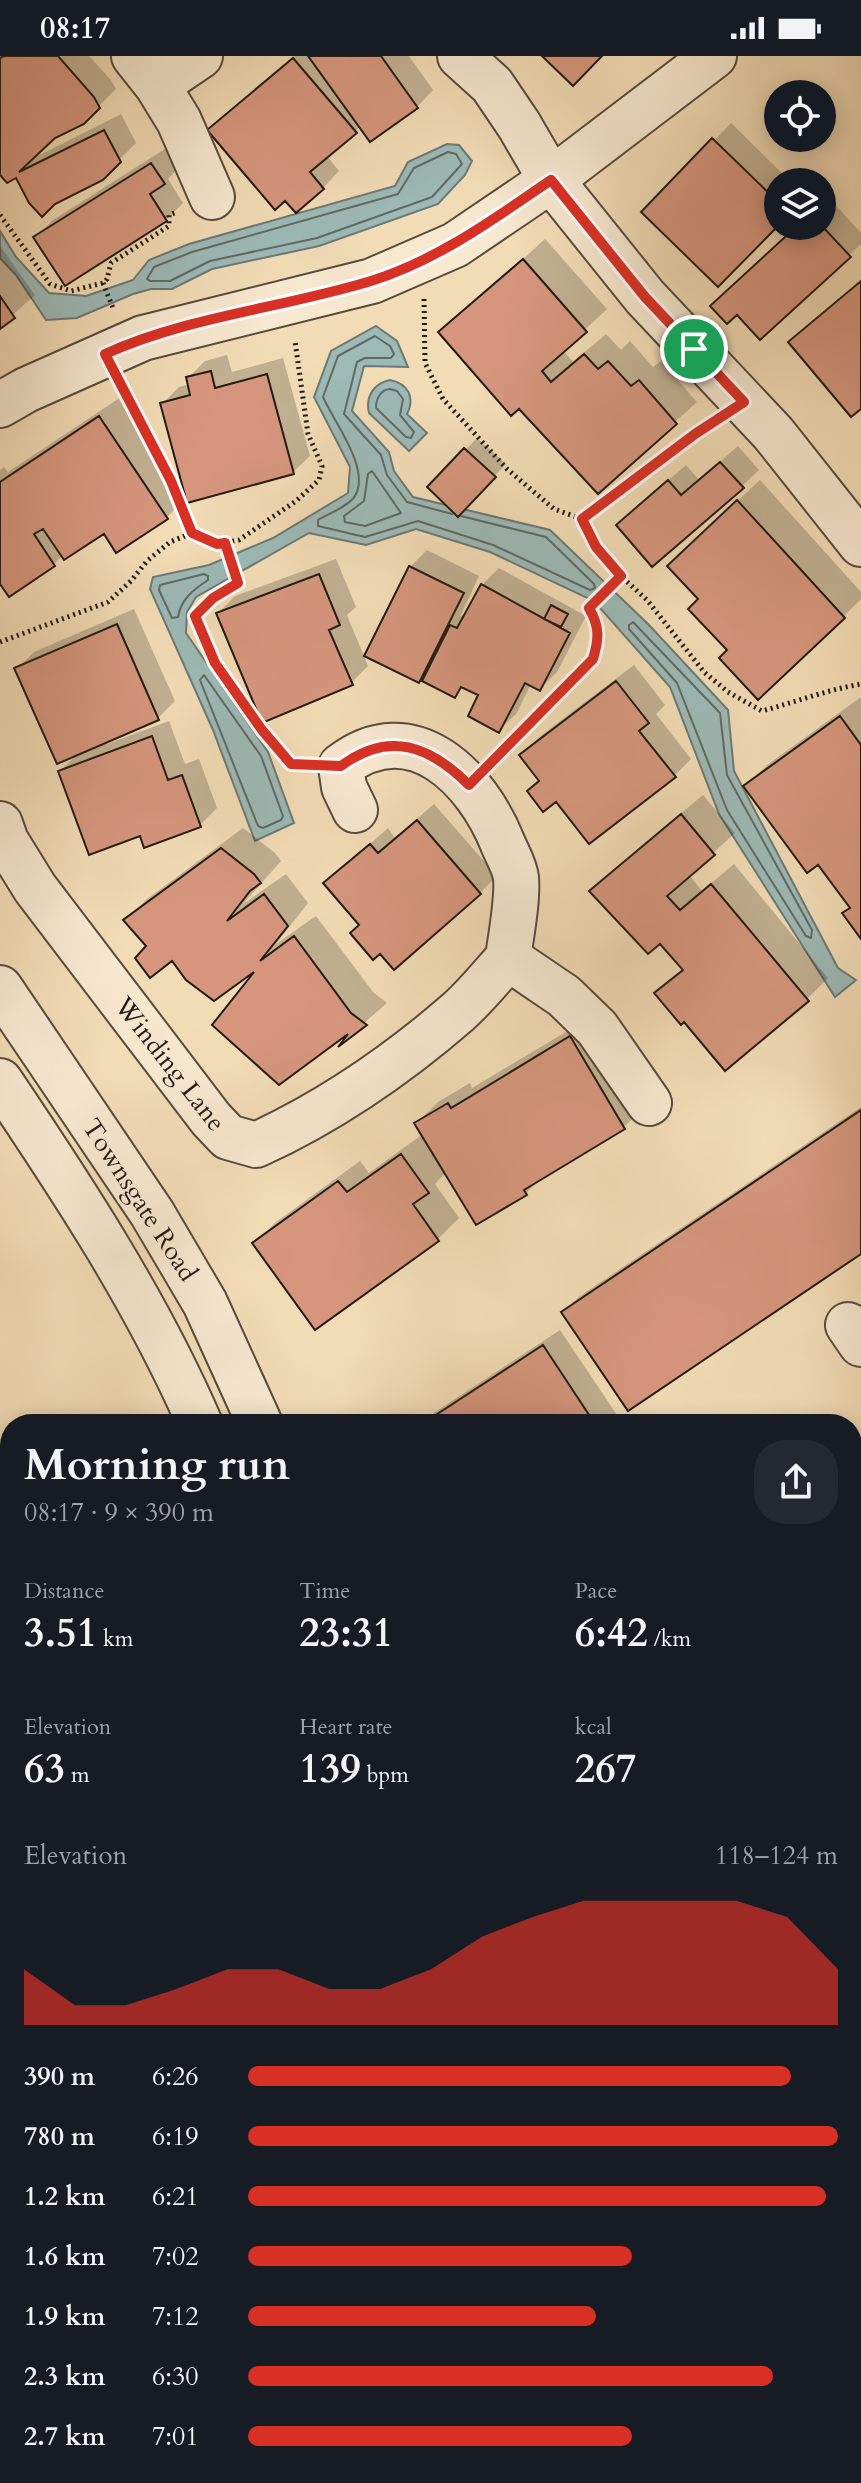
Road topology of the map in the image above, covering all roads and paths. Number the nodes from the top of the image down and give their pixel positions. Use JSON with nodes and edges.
{"nodes":[{"id":1,"x":200,"y":56,"type":"edge"},
{"id":2,"x":460,"y":56,"type":"edge"},
{"id":3,"x":714,"y":56,"type":"edge"},
{"id":4,"x":145,"y":70,"type":"edge"},
{"id":5,"x":551,"y":180,"type":"junction"},
{"id":6,"x":212,"y":197,"type":"joint"},
{"id":7,"x":0,"y":215,"type":"edge"},
{"id":8,"x":426,"y":257,"type":"junction"},
{"id":9,"x":104,"y":285,"type":"junction"},
{"id":10,"x":292,"y":300,"type":"junction"},
{"id":11,"x":115,"y":311,"type":"dead end"},
{"id":12,"x":105,"y":354,"type":"junction"},
{"id":13,"x":744,"y":402,"type":"junction"},
{"id":14,"x":0,"y":405,"type":"edge"},
{"id":15,"x":582,"y":519,"type":"junction"},
{"id":16,"x":192,"y":533,"type":"junction"},
{"id":17,"x":225,"y":543,"type":"junction"},
{"id":18,"x":861,"y":544,"type":"edge"},
{"id":19,"x":621,"y":576,"type":"junction"},
{"id":20,"x":0,"y":642,"type":"edge"},
{"id":21,"x":861,"y":684,"type":"edge"},
{"id":22,"x":341,"y":766,"type":"junction"},
{"id":23,"x":469,"y":785,"type":"junction"},
{"id":24,"x":355,"y":810,"type":"dead end"},
{"id":25,"x":0,"y":824,"type":"edge"},
{"id":26,"x":508,"y":958,"type":"junction"},
{"id":27,"x":0,"y":988,"type":"edge"},
{"id":28,"x":0,"y":1081,"type":"edge"},
{"id":29,"x":649,"y":1103,"type":"dead end"},
{"id":30,"x":196,"y":1414,"type":"edge"},
{"id":31,"x":255,"y":1414,"type":"edge"}],
"edges":[{"from":1,"to":4,"type":"street"},
{"from":2,"to":5,"type":"street"},
{"from":3,"to":5,"type":"street"},
{"from":4,"to":6,"type":"street"},
{"from":5,"to":8,"type":"street"},
{"from":5,"to":13,"type":"street"},
{"from":6,"to":9,"type":"path"},
{"from":7,"to":9,"type":"path"},
{"from":8,"to":10,"type":"street"},
{"from":8,"to":15,"type":"path"},
{"from":9,"to":11,"type":"path"},
{"from":10,"to":12,"type":"street"},
{"from":10,"to":17,"type":"path"},
{"from":12,"to":14,"type":"street"},
{"from":12,"to":16,"type":"path"},
{"from":13,"to":15,"type":"path"},
{"from":13,"to":18,"type":"street"},
{"from":15,"to":19,"type":"path"},
{"from":16,"to":17,"type":"path"},
{"from":16,"to":20,"type":"path"},
{"from":17,"to":22,"type":"path"},
{"from":19,"to":21,"type":"path"},
{"from":19,"to":23,"type":"path"},
{"from":22,"to":23,"type":"street"},
{"from":22,"to":24,"type":"street"},
{"from":23,"to":26,"type":"street"},
{"from":25,"to":26,"type":"street","name":"Winding Lane"},
{"from":26,"to":29,"type":"street"},
{"from":27,"to":31,"type":"street","name":"Townsgate Road"},
{"from":28,"to":30,"type":"street","name":"Townsgate Road"}]}
